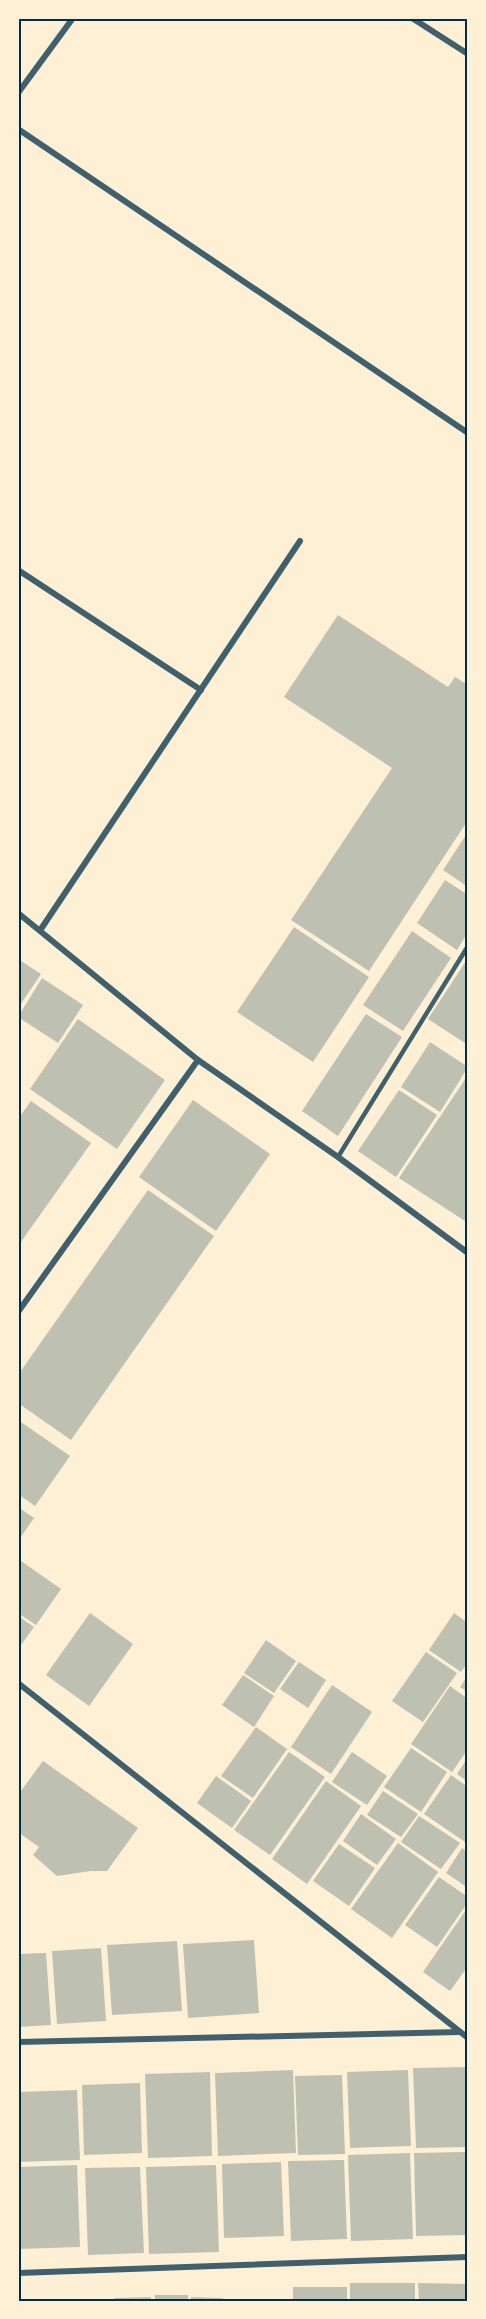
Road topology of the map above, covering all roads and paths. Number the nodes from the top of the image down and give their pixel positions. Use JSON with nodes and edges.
{"nodes":[{"id":1,"x":72,"y":18,"type":"edge"},
{"id":2,"x":412,"y":18,"type":"edge"},
{"id":3,"x":468,"y":54,"type":"edge"},
{"id":4,"x":18,"y":93,"type":"edge"},
{"id":5,"x":18,"y":129,"type":"edge"},
{"id":6,"x":468,"y":433,"type":"edge"},
{"id":7,"x":300,"y":541,"type":"dead end"},
{"id":8,"x":18,"y":570,"type":"edge"},
{"id":9,"x":201,"y":690,"type":"junction"},
{"id":10,"x":18,"y":913,"type":"edge"},
{"id":11,"x":40,"y":929,"type":"junction"},
{"id":12,"x":468,"y":946,"type":"edge"},
{"id":13,"x":198,"y":1060,"type":"junction"},
{"id":14,"x":338,"y":1157,"type":"junction"},
{"id":15,"x":468,"y":1253,"type":"edge"},
{"id":16,"x":18,"y":1312,"type":"edge"},
{"id":17,"x":18,"y":1683,"type":"edge"},
{"id":18,"x":459,"y":2032,"type":"junction"},
{"id":19,"x":468,"y":2038,"type":"edge"},
{"id":20,"x":18,"y":2042,"type":"edge"},
{"id":21,"x":468,"y":2257,"type":"edge"},
{"id":22,"x":18,"y":2273,"type":"edge"}],
"edges":[{"from":1,"to":4,"type":"street"},
{"from":2,"to":3,"type":"street"},
{"from":5,"to":6,"type":"street"},
{"from":7,"to":9,"type":"street"},
{"from":8,"to":9,"type":"street"},
{"from":9,"to":11,"type":"street"},
{"from":10,"to":11,"type":"street"},
{"from":11,"to":13,"type":"street"},
{"from":12,"to":14,"type":"lane"},
{"from":13,"to":14,"type":"street"},
{"from":13,"to":16,"type":"street"},
{"from":14,"to":15,"type":"street"},
{"from":17,"to":18,"type":"street"},
{"from":18,"to":19,"type":"street"},
{"from":18,"to":20,"type":"street"},
{"from":21,"to":22,"type":"street"}]}
